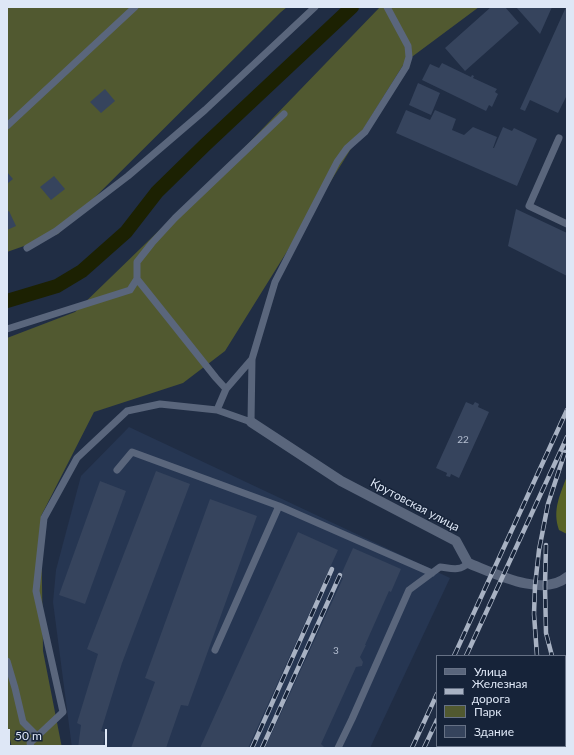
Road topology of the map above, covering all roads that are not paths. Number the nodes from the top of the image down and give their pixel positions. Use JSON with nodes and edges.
{"nodes":[{"id":1,"x":136,"y":7,"type":"edge"},
{"id":2,"x":315,"y":7,"type":"edge"},
{"id":3,"x":387,"y":7,"type":"edge"},
{"id":4,"x":284,"y":114,"type":"dead end"},
{"id":5,"x":7,"y":126,"type":"edge"},
{"id":6,"x":559,"y":138,"type":"dead end"},
{"id":7,"x":567,"y":224,"type":"edge"},
{"id":8,"x":27,"y":248,"type":"dead end"},
{"id":9,"x":137,"y":279,"type":"junction"},
{"id":10,"x":7,"y":329,"type":"edge"},
{"id":11,"x":252,"y":359,"type":"junction"},
{"id":12,"x":226,"y":389,"type":"junction"},
{"id":13,"x":217,"y":410,"type":"junction"},
{"id":14,"x":251,"y":422,"type":"junction"},
{"id":15,"x":117,"y":470,"type":"dead end"},
{"id":16,"x":278,"y":506,"type":"junction"},
{"id":17,"x":468,"y":563,"type":"junction"},
{"id":18,"x":432,"y":573,"type":"junction"},
{"id":19,"x":567,"y":577,"type":"edge"},
{"id":20,"x":215,"y":650,"type":"dead end"},
{"id":21,"x":7,"y":661,"type":"edge"},
{"id":22,"x":37,"y":736,"type":"junction"},
{"id":23,"x":31,"y":748,"type":"edge"},
{"id":24,"x":338,"y":748,"type":"edge"}],
"edges":[{"from":1,"to":5,"type":"lane"},
{"from":2,"to":8,"type":"lane"},
{"from":3,"to":11,"type":"lane"},
{"from":4,"to":9,"type":"lane"},
{"from":6,"to":7,"type":"lane"},
{"from":9,"to":10,"type":"lane"},
{"from":9,"to":12,"type":"lane"},
{"from":11,"to":12,"type":"lane"},
{"from":11,"to":14,"type":"lane"},
{"from":12,"to":13,"type":"lane"},
{"from":13,"to":14,"type":"lane"},
{"from":13,"to":22,"type":"lane"},
{"from":14,"to":17,"type":"street","name":"Крутовская улица"},
{"from":15,"to":16,"type":"lane"},
{"from":16,"to":18,"type":"lane"},
{"from":16,"to":20,"type":"lane"},
{"from":17,"to":18,"type":"lane"},
{"from":17,"to":19,"type":"street"},
{"from":18,"to":24,"type":"lane"},
{"from":21,"to":22,"type":"lane"},
{"from":22,"to":23,"type":"lane"}]}
